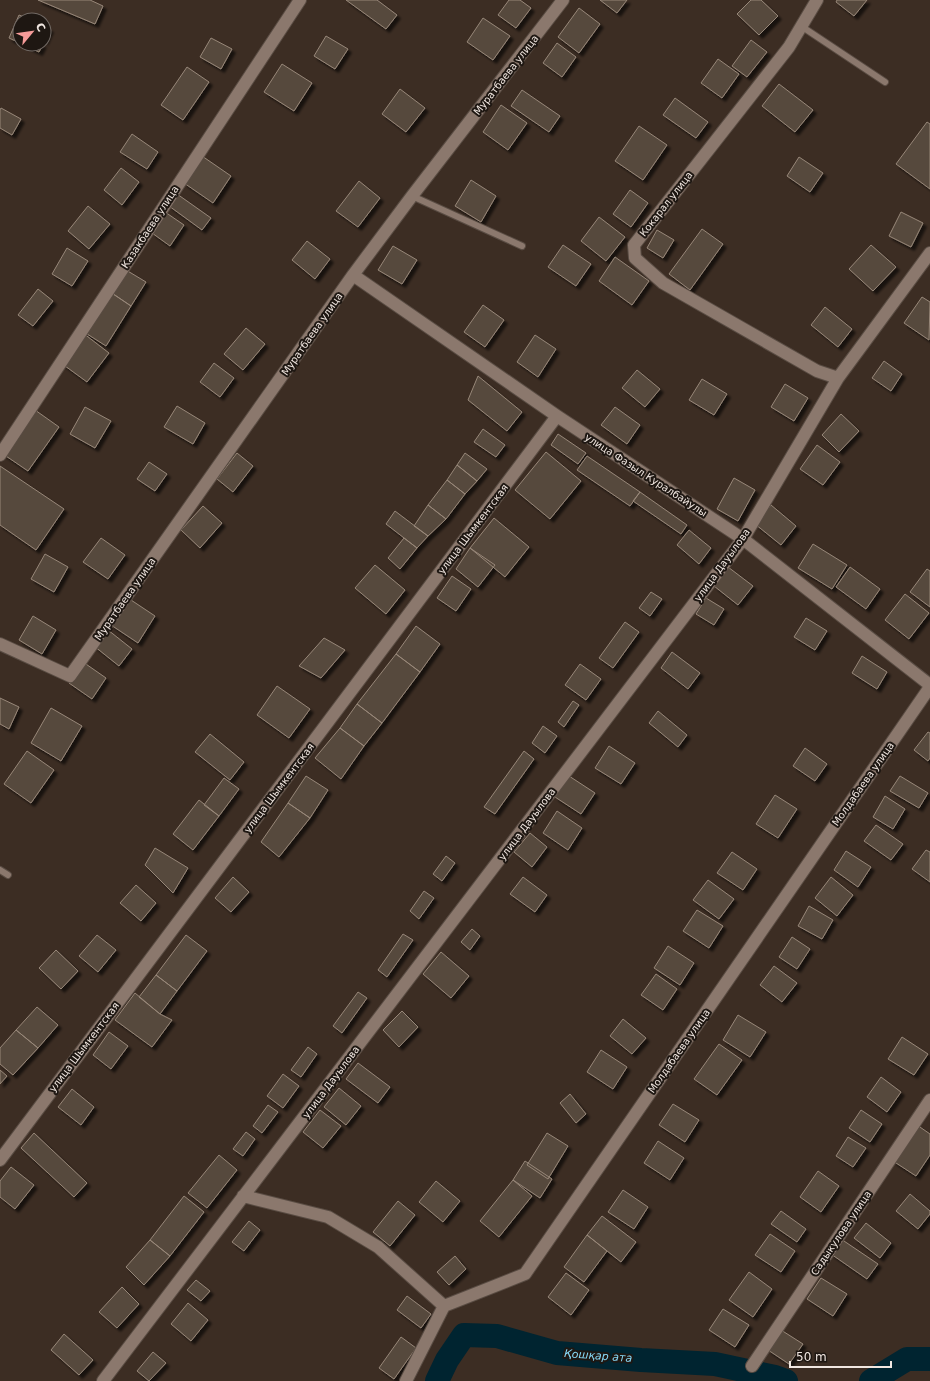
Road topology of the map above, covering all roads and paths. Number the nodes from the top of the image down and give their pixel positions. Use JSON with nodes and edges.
{"nodes":[{"id":1,"x":300,"y":0,"type":"edge"},
{"id":2,"x":563,"y":0,"type":"edge"},
{"id":3,"x":817,"y":0,"type":"edge"},
{"id":4,"x":801,"y":26,"type":"junction"},
{"id":5,"x":885,"y":82,"type":"dead end"},
{"id":6,"x":412,"y":196,"type":"junction"},
{"id":7,"x":522,"y":246,"type":"dead end"},
{"id":8,"x":930,"y":253,"type":"edge"},
{"id":9,"x":354,"y":275,"type":"junction"},
{"id":10,"x":838,"y":378,"type":"junction"},
{"id":11,"x":557,"y":416,"type":"junction"},
{"id":12,"x":0,"y":455,"type":"edge"},
{"id":13,"x":743,"y":539,"type":"junction"},
{"id":14,"x":0,"y":644,"type":"edge"},
{"id":15,"x":930,"y":686,"type":"edge"},
{"id":16,"x":0,"y":870,"type":"edge"},
{"id":17,"x":8,"y":875,"type":"dead end"},
{"id":18,"x":930,"y":1100,"type":"edge"},
{"id":19,"x":0,"y":1160,"type":"edge"},
{"id":20,"x":243,"y":1196,"type":"junction"},
{"id":21,"x":444,"y":1306,"type":"junction"},
{"id":22,"x":752,"y":1366,"type":"dead end"},
{"id":23,"x":103,"y":1381,"type":"edge"},
{"id":24,"x":406,"y":1381,"type":"edge"}],
"edges":[{"from":1,"to":12,"type":"street","name":"Казакбаева улица"},
{"from":2,"to":6,"type":"street","name":"Муратбаева улица"},
{"from":3,"to":4,"type":"street","name":"Кокарал улица"},
{"from":4,"to":5,"type":"lane"},
{"from":4,"to":10,"type":"street","name":"Кокарал улица"},
{"from":6,"to":7,"type":"lane"},
{"from":6,"to":9,"type":"street","name":"Муратбаева улица"},
{"from":8,"to":10,"type":"street","name":"улица Дауылова"},
{"from":9,"to":11,"type":"street","name":"улица Фазыл Куралбайулы"},
{"from":9,"to":14,"type":"street","name":"Муратбаева улица"},
{"from":10,"to":13,"type":"street","name":"улица Дауылова"},
{"from":11,"to":13,"type":"street","name":"улица Фазыл Куралбайулы"},
{"from":11,"to":19,"type":"street","name":"улица Шымкентская"},
{"from":13,"to":15,"type":"street","name":"улица Фазыл Куралбайулы"},
{"from":13,"to":20,"type":"street","name":"улица Дауылова"},
{"from":15,"to":21,"type":"street","name":"Молдабаева улица"},
{"from":16,"to":17,"type":"lane"},
{"from":18,"to":22,"type":"street","name":"Садыкулова улица"},
{"from":20,"to":21,"type":"street"},
{"from":20,"to":23,"type":"street","name":"улица Дауылова"},
{"from":21,"to":24,"type":"street"}]}
